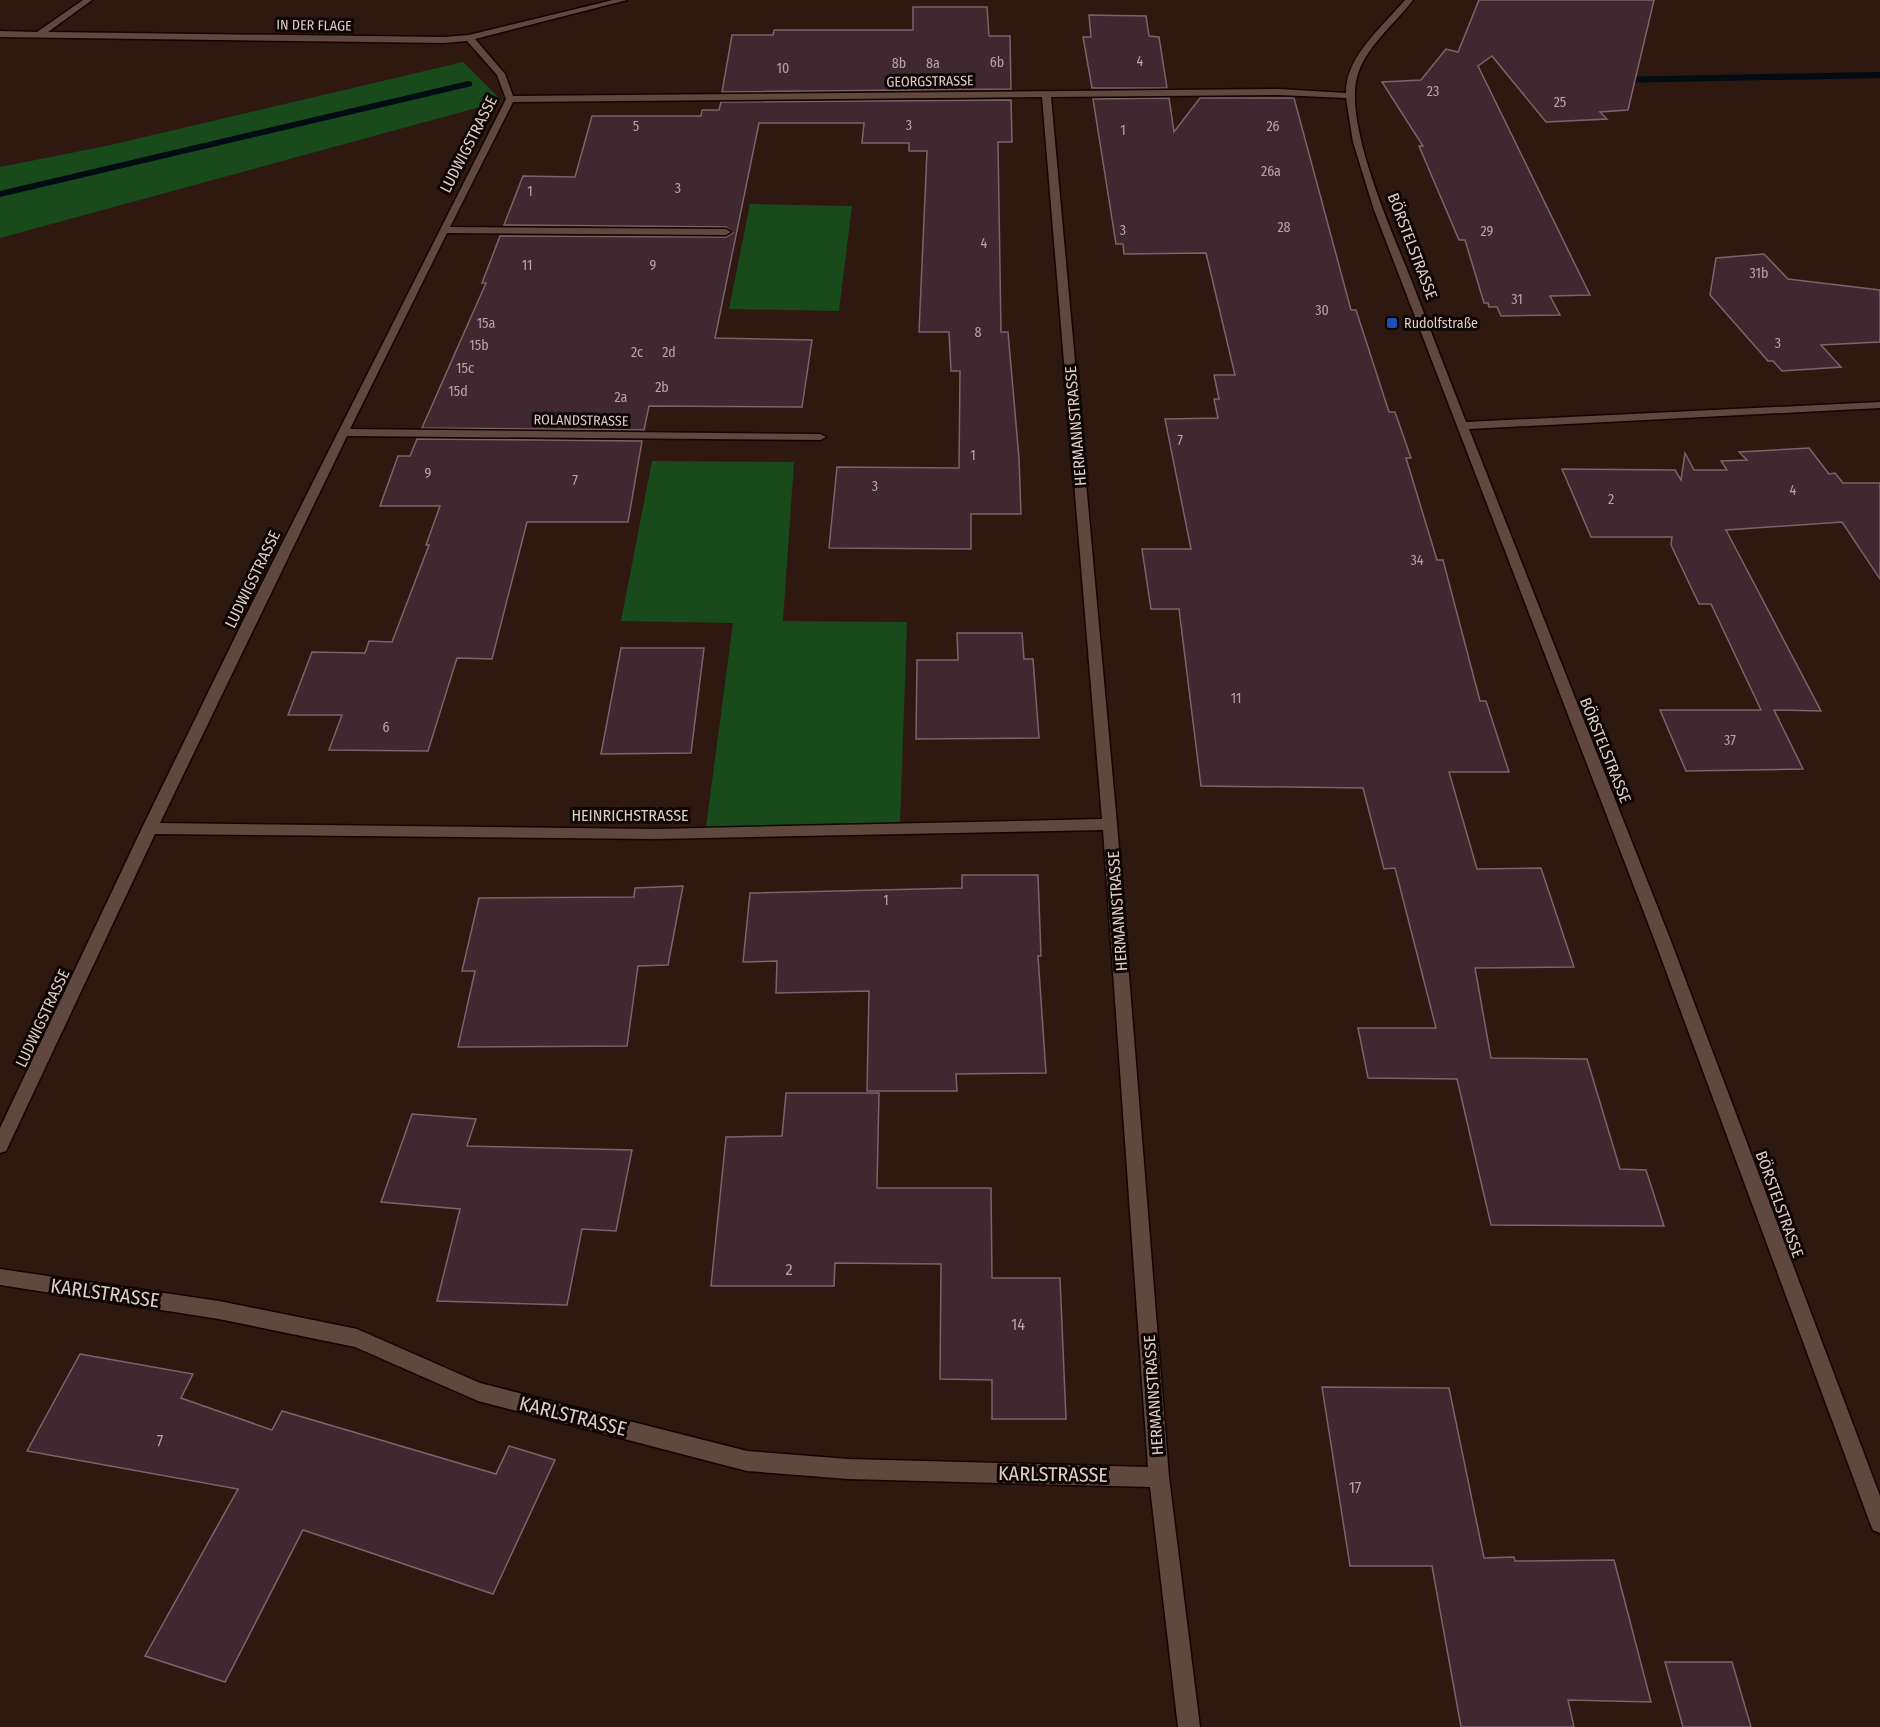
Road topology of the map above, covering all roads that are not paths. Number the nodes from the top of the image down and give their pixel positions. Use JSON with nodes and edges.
{"nodes":[{"id":1,"x":88,"y":0,"type":"edge"},
{"id":2,"x":623,"y":0,"type":"edge"},
{"id":3,"x":1409,"y":0,"type":"edge"},
{"id":4,"x":0,"y":34,"type":"edge"},
{"id":5,"x":38,"y":35,"type":"junction"},
{"id":6,"x":469,"y":38,"type":"junction"},
{"id":7,"x":1046,"y":94,"type":"junction"},
{"id":8,"x":1349,"y":96,"type":"junction"},
{"id":9,"x":510,"y":99,"type":"junction"},
{"id":10,"x":445,"y":230,"type":"junction"},
{"id":11,"x":726,"y":232,"type":"dead end"},
{"id":12,"x":1880,"y":405,"type":"edge"},
{"id":13,"x":1463,"y":426,"type":"junction"},
{"id":14,"x":342,"y":432,"type":"junction"},
{"id":15,"x":820,"y":437,"type":"dead end"},
{"id":16,"x":1110,"y":824,"type":"junction"},
{"id":17,"x":149,"y":828,"type":"junction"},
{"id":18,"x":0,"y":1146,"type":"edge"},
{"id":19,"x":0,"y":1277,"type":"edge"},
{"id":20,"x":1159,"y":1477,"type":"junction"},
{"id":21,"x":1880,"y":1522,"type":"edge"},
{"id":22,"x":1189,"y":1727,"type":"edge"}],
"edges":[{"from":1,"to":5,"type":"street"},
{"from":2,"to":6,"type":"street","name":"IN DER FLAGE"},
{"from":3,"to":8,"type":"street","name":"BÖRSTELSTRASSE"},
{"from":4,"to":5,"type":"street","name":"IN DER FLAGE"},
{"from":5,"to":6,"type":"street","name":"IN DER FLAGE"},
{"from":6,"to":9,"type":"street","name":"LUDWIGSTRASSE"},
{"from":7,"to":8,"type":"street","name":"GEORGSTRASSE"},
{"from":7,"to":9,"type":"street","name":"GEORGSTRASSE"},
{"from":7,"to":16,"type":"street","name":"HERMANNSTRASSE"},
{"from":8,"to":13,"type":"street","name":"BÖRSTELSTRASSE"},
{"from":9,"to":10,"type":"street","name":"LUDWIGSTRASSE"},
{"from":10,"to":11,"type":"street"},
{"from":10,"to":14,"type":"street","name":"LUDWIGSTRASSE"},
{"from":12,"to":13,"type":"street"},
{"from":13,"to":21,"type":"street","name":"BÖRSTELSTRASSE"},
{"from":14,"to":15,"type":"street","name":"ROLANDSTRASSE"},
{"from":14,"to":17,"type":"street","name":"LUDWIGSTRASSE"},
{"from":16,"to":17,"type":"street","name":"HEINRICHSTRASSE"},
{"from":16,"to":20,"type":"street","name":"HERMANNSTRASSE"},
{"from":17,"to":18,"type":"street","name":"LUDWIGSTRASSE"},
{"from":19,"to":20,"type":"street","name":"KARLSTRASSE"},
{"from":20,"to":22,"type":"street","name":"HERMANNSTRASSE"}]}
